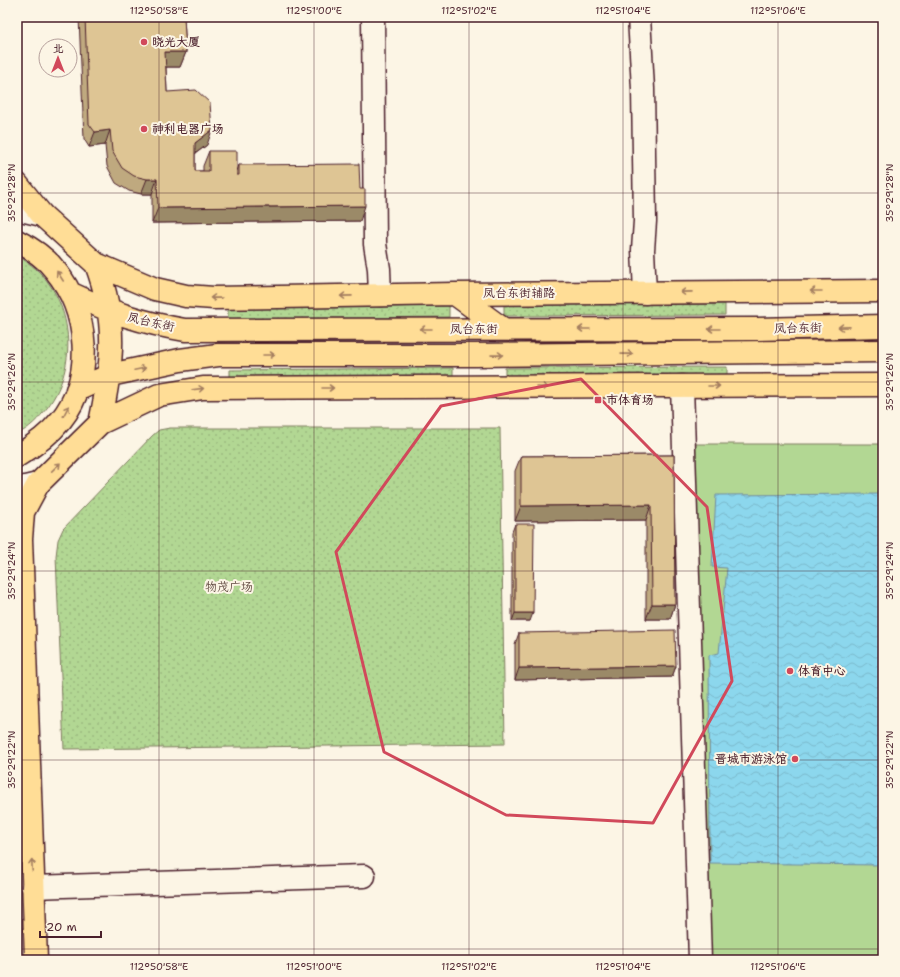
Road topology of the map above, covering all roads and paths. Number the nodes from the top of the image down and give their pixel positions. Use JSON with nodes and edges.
{"nodes":[{"id":1,"x":373,"y":17,"type":"edge"},
{"id":2,"x":639,"y":17,"type":"edge"},
{"id":3,"x":17,"y":184,"type":"edge"},
{"id":4,"x":17,"y":209,"type":"edge"},
{"id":5,"x":42,"y":215,"type":"junction"},
{"id":6,"x":17,"y":241,"type":"edge"},
{"id":7,"x":96,"y":264,"type":"junction"},
{"id":8,"x":883,"y":291,"type":"edge"},
{"id":9,"x":644,"y":292,"type":"junction"},
{"id":10,"x":72,"y":294,"type":"junction"},
{"id":11,"x":455,"y":294,"type":"junction"},
{"id":12,"x":380,"y":295,"type":"junction"},
{"id":13,"x":110,"y":312,"type":"junction"},
{"id":14,"x":883,"y":326,"type":"edge"},
{"id":15,"x":503,"y":329,"type":"junction"},
{"id":16,"x":883,"y":351,"type":"edge"},
{"id":17,"x":475,"y":355,"type":"junction"},
{"id":18,"x":110,"y":375,"type":"junction"},
{"id":19,"x":883,"y":385,"type":"edge"},
{"id":20,"x":682,"y":386,"type":"junction"},
{"id":21,"x":476,"y":387,"type":"junction"},
{"id":22,"x":77,"y":390,"type":"junction"},
{"id":23,"x":100,"y":422,"type":"junction"},
{"id":24,"x":17,"y":456,"type":"edge"},
{"id":25,"x":38,"y":484,"type":"junction"},
{"id":26,"x":17,"y":489,"type":"edge"},
{"id":27,"x":24,"y":830,"type":"edge"},
{"id":28,"x":364,"y":876,"type":"dead end"},
{"id":29,"x":33,"y":887,"type":"junction"},
{"id":30,"x":36,"y":960,"type":"edge"},
{"id":31,"x":700,"y":960,"type":"edge"}],
"edges":[{"from":1,"to":12,"type":"street"},
{"from":2,"to":9,"type":"street"},
{"from":3,"to":5,"type":"main road"},
{"from":4,"to":5,"type":"street"},
{"from":5,"to":7,"type":"main road"},
{"from":10,"to":6,"type":"main road","one_way":true},
{"from":12,"to":7,"type":"main road","name":"凤台东街辅路","one_way":true},
{"from":7,"to":13,"type":"main road"},
{"from":8,"to":9,"type":"main road","name":"凤台东街辅路","one_way":true},
{"from":9,"to":11,"type":"main road","name":"凤台东街辅路"},
{"from":10,"to":13,"type":"main road","name":"凤台东街"},
{"from":10,"to":22,"type":"main road"},
{"from":11,"to":12,"type":"main road","name":"凤台东街辅路"},
{"from":11,"to":15,"type":"main road"},
{"from":15,"to":13,"type":"main road","name":"凤台东街","one_way":true},
{"from":13,"to":18,"type":"main road"},
{"from":14,"to":15,"type":"main road","name":"凤台东街","one_way":true},
{"from":17,"to":16,"type":"main road","name":"凤台东街","one_way":true},
{"from":18,"to":17,"type":"main road","name":"凤台东街","one_way":true},
{"from":17,"to":21,"type":"main road"},
{"from":18,"to":22,"type":"main road","name":"凤台东街"},
{"from":18,"to":23,"type":"main road"},
{"from":20,"to":19,"type":"main road","one_way":true},
{"from":21,"to":20,"type":"main road","one_way":true},
{"from":20,"to":31,"type":"street"},
{"from":23,"to":21,"type":"main road","one_way":true},
{"from":24,"to":22,"type":"main road","one_way":true},
{"from":25,"to":23,"type":"main road","one_way":true},
{"from":25,"to":26,"type":"street"},
{"from":25,"to":27,"type":"main road"},
{"from":29,"to":27,"type":"main road","one_way":true},
{"from":28,"to":29,"type":"street"},
{"from":29,"to":30,"type":"main road"}]}
